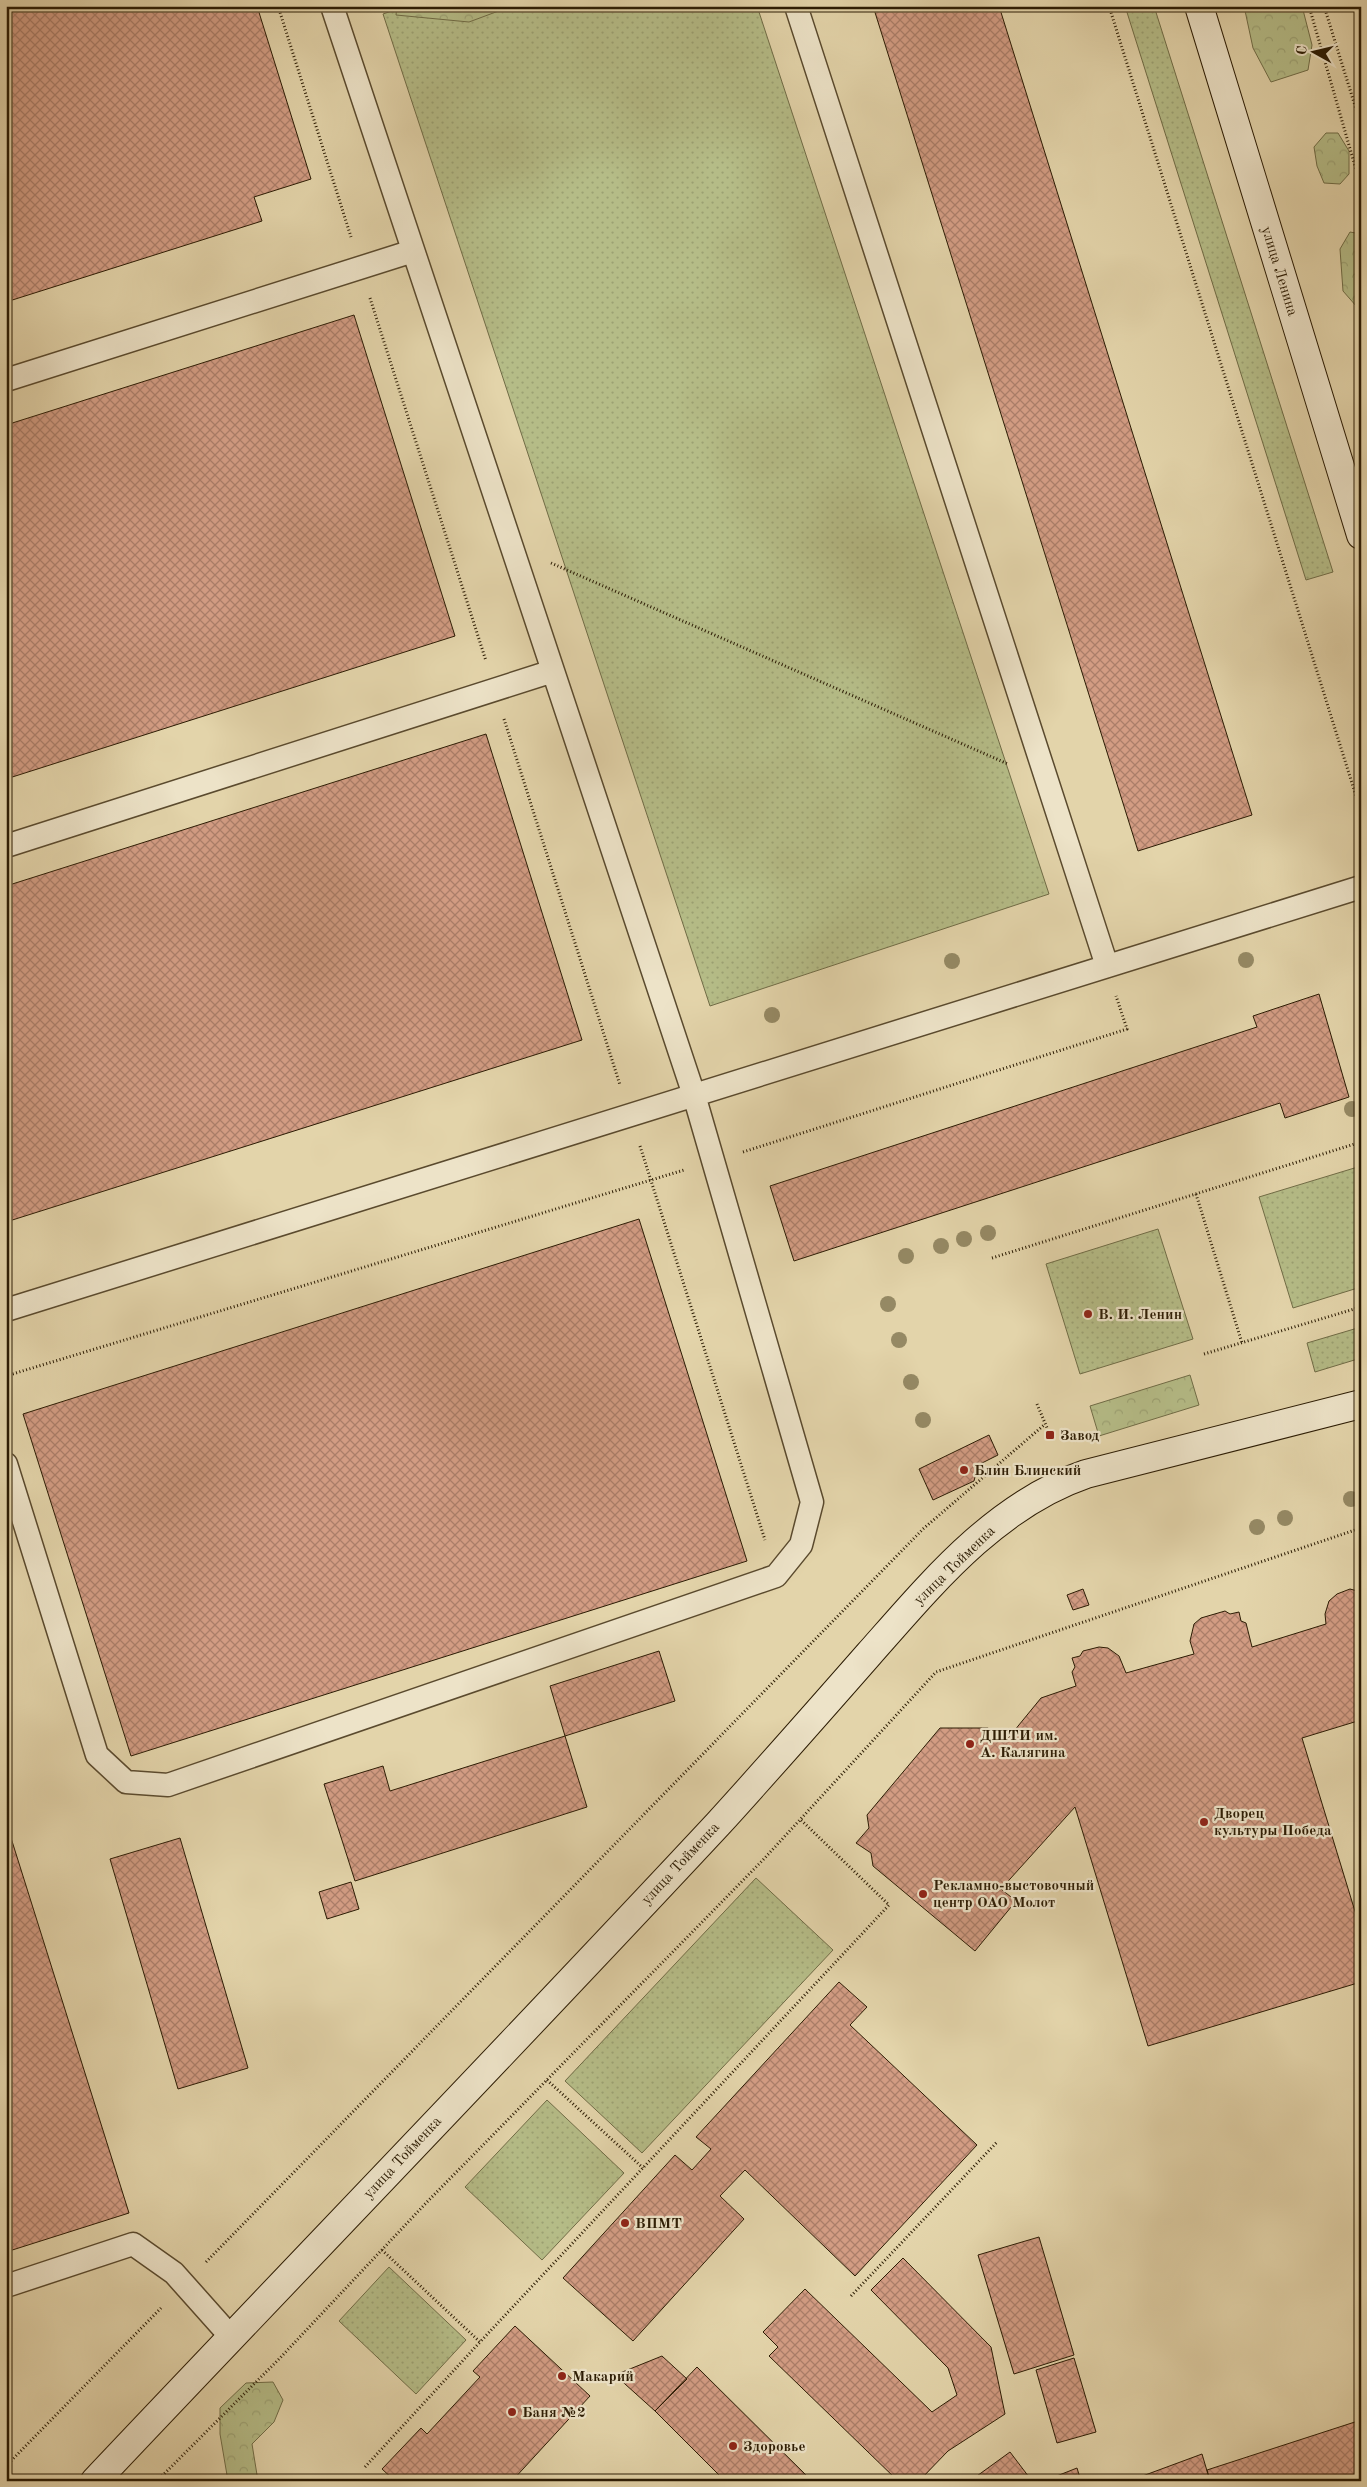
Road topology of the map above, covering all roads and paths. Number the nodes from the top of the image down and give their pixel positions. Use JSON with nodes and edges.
{"nodes":[{"id":1,"x":278,"y":6,"type":"edge"},
{"id":2,"x":332,"y":6,"type":"edge"},
{"id":3,"x":796,"y":6,"type":"edge"},
{"id":4,"x":1109,"y":6,"type":"edge"},
{"id":5,"x":1199,"y":6,"type":"edge"},
{"id":6,"x":1309,"y":6,"type":"edge"},
{"id":7,"x":1324,"y":6,"type":"edge"},
{"id":8,"x":1361,"y":125,"type":"edge"},
{"id":9,"x":1361,"y":186,"type":"edge"},
{"id":10,"x":413,"y":251,"type":"junction"},
{"id":11,"x":361,"y":267,"type":"junction"},
{"id":12,"x":6,"y":380,"type":"edge"},
{"id":13,"x":1361,"y":535,"type":"edge"},
{"id":14,"x":511,"y":545,"type":"junction"},
{"id":15,"x":553,"y":671,"type":"junction"},
{"id":16,"x":495,"y":690,"type":"junction"},
{"id":17,"x":1047,"y":782,"type":"junction"},
{"id":18,"x":1361,"y":812,"type":"edge"},
{"id":19,"x":6,"y":846,"type":"edge"},
{"id":20,"x":1361,"y":887,"type":"edge"},
{"id":21,"x":1107,"y":966,"type":"junction"},
{"id":22,"x":694,"y":1095,"type":"junction"},
{"id":23,"x":630,"y":1115,"type":"junction"},
{"id":24,"x":1361,"y":1142,"type":"edge"},
{"id":25,"x":713,"y":1162,"type":"junction"},
{"id":26,"x":650,"y":1181,"type":"junction"},
{"id":27,"x":1196,"y":1194,"type":"junction"},
{"id":28,"x":992,"y":1258,"type":"dead end"},
{"id":29,"x":1361,"y":1307,"type":"edge"},
{"id":30,"x":6,"y":1310,"type":"edge"},
{"id":31,"x":1242,"y":1343,"type":"junction"},
{"id":32,"x":1204,"y":1354,"type":"dead end"},
{"id":33,"x":6,"y":1376,"type":"edge"},
{"id":34,"x":1037,"y":1404,"type":"dead end"},
{"id":35,"x":1361,"y":1404,"type":"edge"},
{"id":36,"x":1044,"y":1425,"type":"junction"},
{"id":37,"x":1050,"y":1435,"type":"dead end"},
{"id":38,"x":6,"y":1464,"type":"edge"},
{"id":39,"x":1361,"y":1528,"type":"edge"},
{"id":40,"x":776,"y":1576,"type":"junction"},
{"id":41,"x":800,"y":1819,"type":"junction"},
{"id":42,"x":547,"y":2080,"type":"junction"},
{"id":43,"x":997,"y":2142,"type":"dead end"},
{"id":44,"x":643,"y":2168,"type":"junction"},
{"id":45,"x":382,"y":2250,"type":"junction"},
{"id":46,"x":184,"y":2284,"type":"junction"},
{"id":47,"x":6,"y":2286,"type":"edge"},
{"id":48,"x":851,"y":2296,"type":"dead end"},
{"id":49,"x":232,"y":2337,"type":"junction"},
{"id":50,"x":480,"y":2342,"type":"junction"},
{"id":51,"x":6,"y":2466,"type":"edge"},
{"id":52,"x":365,"y":2467,"type":"dead end"},
{"id":53,"x":95,"y":2481,"type":"edge"},
{"id":54,"x":157,"y":2481,"type":"edge"}],
"edges":[{"from":1,"to":11,"type":"path"},
{"from":2,"to":10,"type":"lane"},
{"from":3,"to":17,"type":"lane"},
{"from":4,"to":18,"type":"path"},
{"from":5,"to":13,"type":"street","name":"улица Ленина"},
{"from":6,"to":9,"type":"path"},
{"from":7,"to":8,"type":"path"},
{"from":10,"to":11,"type":"lane"},
{"from":10,"to":14,"type":"lane"},
{"from":11,"to":12,"type":"lane"},
{"from":11,"to":16,"type":"path"},
{"from":14,"to":15,"type":"lane"},
{"from":14,"to":17,"type":"path"},
{"from":15,"to":16,"type":"lane"},
{"from":15,"to":22,"type":"lane"},
{"from":16,"to":19,"type":"lane"},
{"from":16,"to":23,"type":"path"},
{"from":17,"to":21,"type":"lane"},
{"from":20,"to":21,"type":"lane"},
{"from":21,"to":22,"type":"lane"},
{"from":21,"to":25,"type":"path"},
{"from":22,"to":23,"type":"lane"},
{"from":22,"to":25,"type":"lane"},
{"from":23,"to":26,"type":"path"},
{"from":23,"to":30,"type":"lane"},
{"from":24,"to":27,"type":"path"},
{"from":25,"to":26,"type":"path"},
{"from":25,"to":40,"type":"lane"},
{"from":26,"to":33,"type":"path"},
{"from":26,"to":40,"type":"path"},
{"from":27,"to":28,"type":"path"},
{"from":27,"to":31,"type":"path"},
{"from":29,"to":31,"type":"path"},
{"from":31,"to":32,"type":"path"},
{"from":34,"to":36,"type":"path"},
{"from":35,"to":49,"type":"street","name":"улица Тойменка"},
{"from":36,"to":37,"type":"path"},
{"from":36,"to":46,"type":"path"},
{"from":38,"to":40,"type":"lane"},
{"from":39,"to":41,"type":"path"},
{"from":41,"to":42,"type":"path"},
{"from":41,"to":44,"type":"path"},
{"from":42,"to":44,"type":"path"},
{"from":42,"to":45,"type":"path"},
{"from":43,"to":48,"type":"path"},
{"from":44,"to":50,"type":"path"},
{"from":45,"to":50,"type":"path"},
{"from":45,"to":54,"type":"path"},
{"from":46,"to":47,"type":"lane"},
{"from":46,"to":49,"type":"lane"},
{"from":46,"to":51,"type":"path"},
{"from":49,"to":53,"type":"street","name":"улица Тойменка"},
{"from":50,"to":52,"type":"path"}]}
